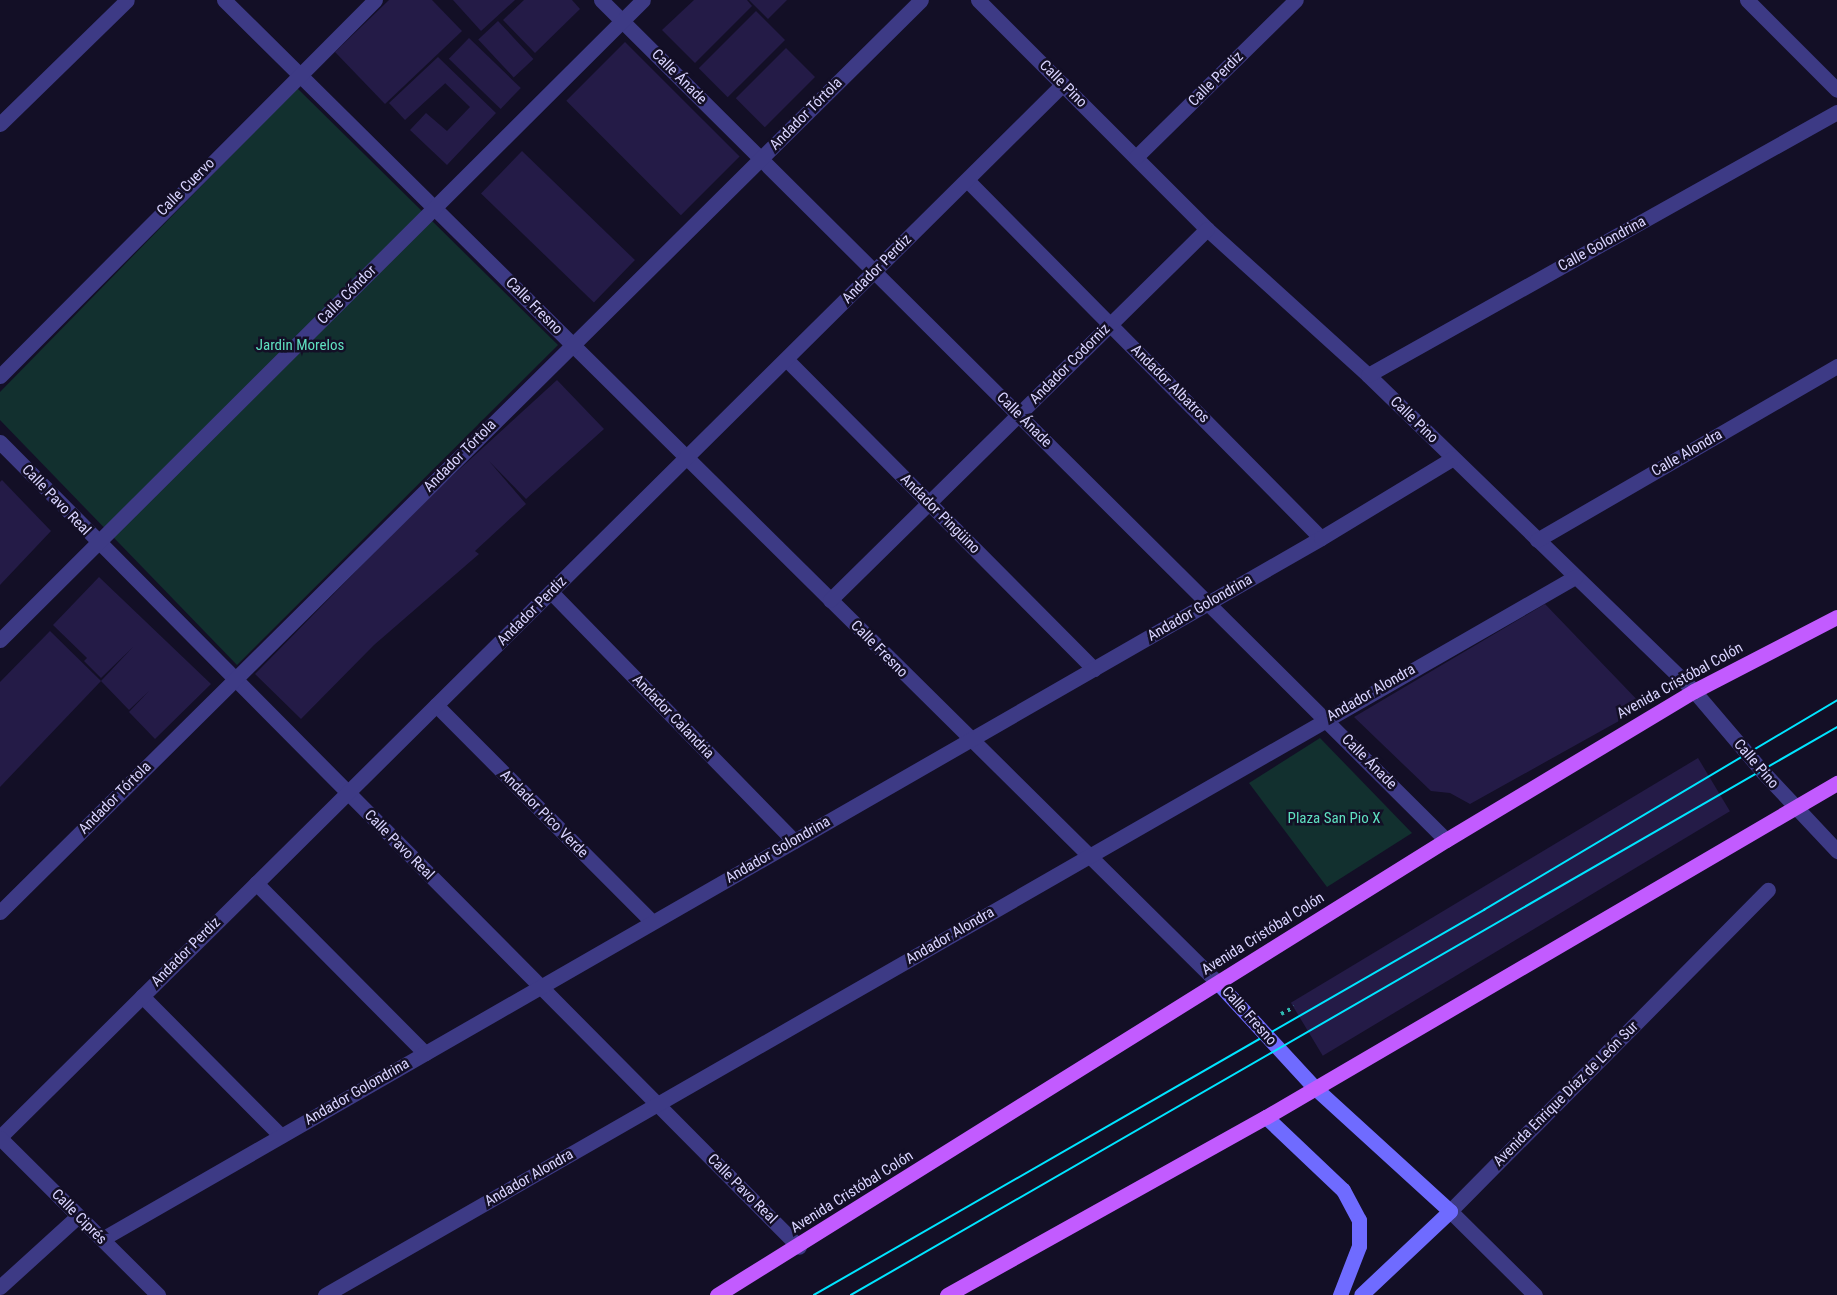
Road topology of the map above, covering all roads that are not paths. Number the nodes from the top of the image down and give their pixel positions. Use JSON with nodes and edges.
{"nodes":[{"id":1,"x":127,"y":0,"type":"edge"},
{"id":2,"x":224,"y":0,"type":"edge"},
{"id":3,"x":375,"y":0,"type":"edge"},
{"id":4,"x":601,"y":0,"type":"edge"},
{"id":5,"x":643,"y":0,"type":"edge"},
{"id":6,"x":921,"y":0,"type":"edge"},
{"id":7,"x":978,"y":0,"type":"edge"},
{"id":8,"x":1296,"y":0,"type":"edge"},
{"id":9,"x":1747,"y":0,"type":"edge"},
{"id":10,"x":622,"y":21,"type":"junction"},
{"id":11,"x":298,"y":73,"type":"junction"},
{"id":12,"x":1063,"y":84,"type":"junction"},
{"id":13,"x":1837,"y":90,"type":"edge"},
{"id":14,"x":1837,"y":112,"type":"edge"},
{"id":15,"x":0,"y":124,"type":"edge"},
{"id":16,"x":1136,"y":157,"type":"junction"},
{"id":17,"x":761,"y":159,"type":"junction"},
{"id":18,"x":967,"y":180,"type":"junction"},
{"id":19,"x":435,"y":206,"type":"junction"},
{"id":20,"x":1207,"y":229,"type":"junction"},
{"id":21,"x":874,"y":272,"type":"junction"},
{"id":22,"x":1110,"y":324,"type":"junction"},
{"id":23,"x":573,"y":345,"type":"junction"},
{"id":24,"x":786,"y":359,"type":"junction"},
{"id":25,"x":1837,"y":366,"type":"edge"},
{"id":26,"x":1368,"y":375,"type":"junction"},
{"id":27,"x":0,"y":376,"type":"edge"},
{"id":28,"x":1019,"y":415,"type":"junction"},
{"id":29,"x":0,"y":442,"type":"edge"},
{"id":30,"x":686,"y":458,"type":"junction"},
{"id":31,"x":1453,"y":458,"type":"junction"},
{"id":32,"x":929,"y":503,"type":"junction"},
{"id":33,"x":1321,"y":538,"type":"junction"},
{"id":34,"x":1537,"y":540,"type":"junction"},
{"id":35,"x":99,"y":545,"type":"junction"},
{"id":36,"x":1575,"y":577,"type":"junction"},
{"id":37,"x":551,"y":592,"type":"junction"},
{"id":38,"x":830,"y":600,"type":"junction"},
{"id":39,"x":1208,"y":603,"type":"junction"},
{"id":40,"x":1837,"y":617,"type":"edge"},
{"id":41,"x":0,"y":640,"type":"edge"},
{"id":42,"x":1094,"y":669,"type":"junction"},
{"id":43,"x":234,"y":680,"type":"junction"},
{"id":44,"x":1694,"y":691,"type":"junction"},
{"id":45,"x":436,"y":705,"type":"junction"},
{"id":46,"x":1326,"y":719,"type":"junction"},
{"id":47,"x":970,"y":739,"type":"junction"},
{"id":48,"x":1837,"y":783,"type":"edge"},
{"id":49,"x":347,"y":794,"type":"junction"},
{"id":50,"x":1795,"y":807,"type":"junction"},
{"id":51,"x":1446,"y":840,"type":"junction"},
{"id":52,"x":794,"y":841,"type":"junction"},
{"id":53,"x":1837,"y":851,"type":"edge"},
{"id":54,"x":1088,"y":856,"type":"junction"},
{"id":55,"x":256,"y":883,"type":"junction"},
{"id":56,"x":1768,"y":890,"type":"dead end"},
{"id":57,"x":0,"y":912,"type":"edge"},
{"id":58,"x":652,"y":922,"type":"junction"},
{"id":59,"x":1218,"y":983,"type":"junction"},
{"id":60,"x":540,"y":987,"type":"junction"},
{"id":61,"x":142,"y":996,"type":"junction"},
{"id":62,"x":425,"y":1053,"type":"junction"},
{"id":63,"x":1314,"y":1087,"type":"junction"},
{"id":64,"x":657,"y":1104,"type":"junction"},
{"id":65,"x":1266,"y":1117,"type":"junction"},
{"id":66,"x":281,"y":1136,"type":"junction"},
{"id":67,"x":0,"y":1138,"type":"edge"},
{"id":68,"x":1450,"y":1211,"type":"junction"},
{"id":69,"x":78,"y":1216,"type":"junction"},
{"id":70,"x":102,"y":1239,"type":"junction"},
{"id":71,"x":799,"y":1247,"type":"junction"},
{"id":72,"x":0,"y":1287,"type":"edge"},
{"id":73,"x":158,"y":1295,"type":"edge"},
{"id":74,"x":325,"y":1295,"type":"edge"},
{"id":75,"x":717,"y":1295,"type":"edge"},
{"id":76,"x":947,"y":1295,"type":"edge"},
{"id":77,"x":1340,"y":1295,"type":"edge"},
{"id":78,"x":1360,"y":1295,"type":"edge"},
{"id":79,"x":1535,"y":1295,"type":"edge"}],
"edges":[{"from":1,"to":15,"type":"street"},
{"from":2,"to":11,"type":"street","name":"Calle Fresno"},
{"from":3,"to":11,"type":"street","name":"Calle Cuervo"},
{"from":4,"to":10,"type":"street","name":"Calle Ánade"},
{"from":5,"to":10,"type":"street","name":"Calle Cóndor"},
{"from":6,"to":17,"type":"street","name":"Andador Tórtola"},
{"from":7,"to":12,"type":"street","name":"Calle Pino"},
{"from":8,"to":16,"type":"street","name":"Calle Perdiz"},
{"from":9,"to":13,"type":"street"},
{"from":10,"to":17,"type":"street","name":"Calle Ánade"},
{"from":10,"to":19,"type":"street","name":"Calle Cóndor"},
{"from":11,"to":19,"type":"street","name":"Calle Fresno"},
{"from":11,"to":27,"type":"street","name":"Calle Cuervo"},
{"from":12,"to":16,"type":"street","name":"Calle Pino"},
{"from":12,"to":18,"type":"street","name":"Andador Perdiz"},
{"from":14,"to":26,"type":"street","name":"Calle Golondrina"},
{"from":16,"to":20,"type":"street","name":"Calle Pino"},
{"from":17,"to":21,"type":"street","name":"Calle Ánade"},
{"from":17,"to":23,"type":"street","name":"Andador Tórtola"},
{"from":18,"to":21,"type":"street","name":"Andador Perdiz"},
{"from":18,"to":22,"type":"street","name":"Andador Albatros"},
{"from":19,"to":23,"type":"street","name":"Calle Fresno"},
{"from":19,"to":35,"type":"street","name":"Calle Cóndor"},
{"from":20,"to":22,"type":"street","name":"Andador Codorniz"},
{"from":20,"to":26,"type":"street","name":"Calle Pino"},
{"from":21,"to":24,"type":"street","name":"Andador Perdiz"},
{"from":21,"to":28,"type":"street","name":"Calle Ánade"},
{"from":22,"to":28,"type":"street","name":"Andador Codorniz"},
{"from":22,"to":33,"type":"street","name":"Andador Albatros"},
{"from":23,"to":30,"type":"street","name":"Calle Fresno"},
{"from":23,"to":43,"type":"street","name":"Andador Tórtola"},
{"from":24,"to":30,"type":"street","name":"Andador Perdiz"},
{"from":24,"to":32,"type":"street","name":"Andador Pingüino"},
{"from":25,"to":34,"type":"street","name":"Calle Alondra"},
{"from":26,"to":31,"type":"street","name":"Calle Pino"},
{"from":28,"to":32,"type":"street","name":"Andador Codorniz"},
{"from":28,"to":39,"type":"street","name":"Calle Ánade"},
{"from":29,"to":35,"type":"street","name":"Calle Pavo Real"},
{"from":30,"to":37,"type":"street","name":"Andador Perdiz"},
{"from":30,"to":38,"type":"street","name":"Calle Fresno"},
{"from":31,"to":33,"type":"street","name":"Andador Golondrina"},
{"from":31,"to":34,"type":"street","name":"Calle Pino"},
{"from":32,"to":38,"type":"street","name":"Andador Codorniz"},
{"from":32,"to":42,"type":"street","name":"Andador Pingüino"},
{"from":33,"to":39,"type":"street","name":"Andador Golondrina"},
{"from":34,"to":36,"type":"street","name":"Calle Pino"},
{"from":35,"to":41,"type":"street","name":"Calle Cóndor"},
{"from":35,"to":43,"type":"street","name":"Calle Pavo Real"},
{"from":36,"to":44,"type":"street","name":"Calle Pino"},
{"from":36,"to":46,"type":"street","name":"Andador Alondra"},
{"from":37,"to":45,"type":"street","name":"Andador Perdiz"},
{"from":37,"to":52,"type":"street","name":"Andador Calandria"},
{"from":38,"to":47,"type":"street","name":"Calle Fresno"},
{"from":39,"to":42,"type":"street","name":"Andador Golondrina"},
{"from":39,"to":46,"type":"street","name":"Calle Ánade"},
{"from":40,"to":44,"type":"main road","name":"Avenida Cristóbal Colón"},
{"from":42,"to":47,"type":"street","name":"Andador Golondrina"},
{"from":43,"to":49,"type":"street","name":"Calle Pavo Real"},
{"from":43,"to":57,"type":"street","name":"Andador Tórtola"},
{"from":44,"to":50,"type":"street","name":"Calle Pino"},
{"from":44,"to":51,"type":"main road","name":"Avenida Cristóbal Colón"},
{"from":45,"to":49,"type":"street","name":"Andador Perdiz"},
{"from":45,"to":58,"type":"street","name":"Andador Pico Verde"},
{"from":46,"to":51,"type":"street","name":"Calle Ánade"},
{"from":46,"to":54,"type":"street","name":"Andador Alondra"},
{"from":47,"to":52,"type":"street","name":"Andador Golondrina"},
{"from":47,"to":54,"type":"street","name":"Calle Fresno"},
{"from":48,"to":50,"type":"main road"},
{"from":49,"to":55,"type":"street","name":"Andador Perdiz"},
{"from":49,"to":60,"type":"street","name":"Calle Pavo Real"},
{"from":50,"to":53,"type":"street","name":"Calle Pino"},
{"from":50,"to":63,"type":"main road"},
{"from":51,"to":59,"type":"main road","name":"Avenida Cristóbal Colón"},
{"from":52,"to":58,"type":"street","name":"Andador Golondrina"},
{"from":54,"to":59,"type":"street","name":"Calle Fresno"},
{"from":54,"to":64,"type":"street","name":"Andador Alondra"},
{"from":55,"to":61,"type":"street","name":"Andador Perdiz"},
{"from":55,"to":62,"type":"street"},
{"from":56,"to":68,"type":"street","name":"Avenida Enrique Díaz de León Sur"},
{"from":58,"to":60,"type":"street","name":"Andador Golondrina"},
{"from":59,"to":63,"type":"main road","name":"Calle Fresno"},
{"from":59,"to":71,"type":"main road","name":"Avenida Cristóbal Colón"},
{"from":60,"to":62,"type":"street","name":"Andador Golondrina"},
{"from":60,"to":64,"type":"street","name":"Calle Pavo Real"},
{"from":61,"to":66,"type":"street"},
{"from":61,"to":67,"type":"street","name":"Andador Perdiz"},
{"from":62,"to":66,"type":"street","name":"Andador Golondrina"},
{"from":63,"to":65,"type":"main road"},
{"from":63,"to":68,"type":"main road","name":"Calle Fresno"},
{"from":64,"to":71,"type":"street","name":"Calle Pavo Real"},
{"from":64,"to":74,"type":"street","name":"Andador Alondra"},
{"from":65,"to":76,"type":"main road"},
{"from":65,"to":77,"type":"main road"},
{"from":66,"to":70,"type":"street","name":"Andador Golondrina"},
{"from":67,"to":69,"type":"street","name":"Calle Ciprés"},
{"from":68,"to":78,"type":"main road","name":"Avenida Enrique Díaz de León Sur"},
{"from":68,"to":79,"type":"street","name":"Calle Fresno"},
{"from":69,"to":70,"type":"street","name":"Calle Ciprés"},
{"from":69,"to":72,"type":"street"},
{"from":70,"to":73,"type":"street","name":"Calle Ciprés"},
{"from":71,"to":75,"type":"main road","name":"Avenida Cristóbal Colón"}]}
